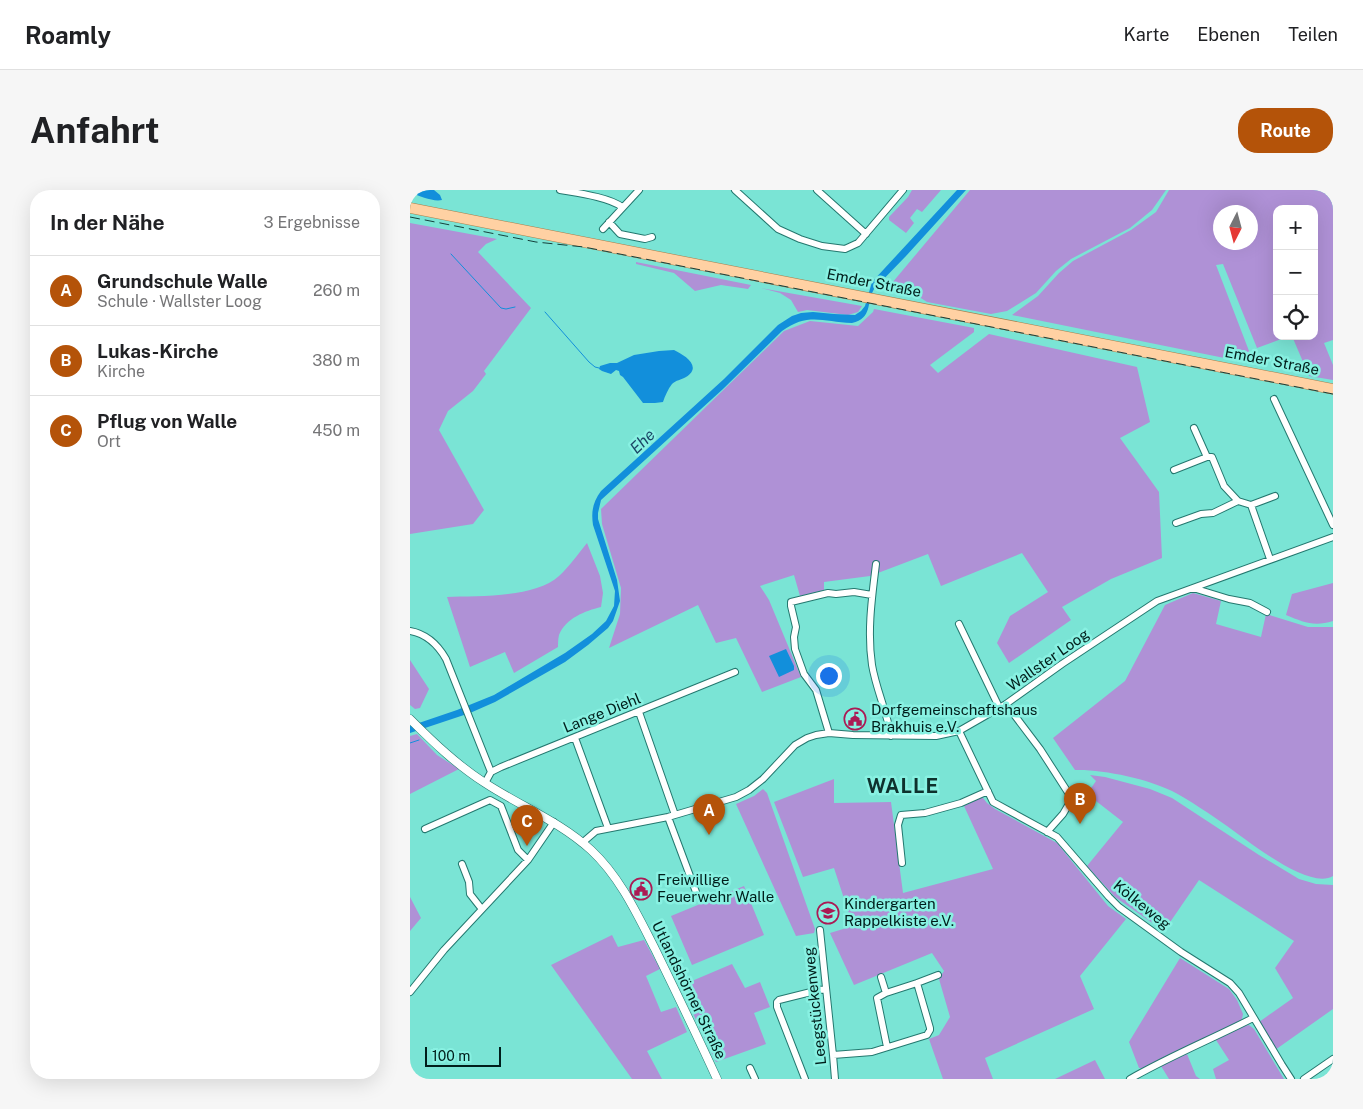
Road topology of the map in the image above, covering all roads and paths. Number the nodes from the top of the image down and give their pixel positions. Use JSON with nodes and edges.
{"nodes":[{"id":1,"x":560,"y":190,"type":"edge"},
{"id":2,"x":639,"y":190,"type":"edge"},
{"id":3,"x":735,"y":190,"type":"edge"},
{"id":4,"x":818,"y":190,"type":"edge"},
{"id":5,"x":903,"y":190,"type":"edge"},
{"id":6,"x":622,"y":207,"type":"junction"},
{"id":7,"x":410,"y":208,"type":"edge"},
{"id":8,"x":609,"y":222,"type":"junction"},
{"id":9,"x":603,"y":229,"type":"dead end"},
{"id":10,"x":866,"y":234,"type":"junction"},
{"id":11,"x":652,"y":238,"type":"dead end"},
{"id":12,"x":1333,"y":388,"type":"edge"},
{"id":13,"x":1274,"y":399,"type":"dead end"},
{"id":14,"x":1194,"y":428,"type":"dead end"},
{"id":15,"x":1207,"y":457,"type":"junction"},
{"id":16,"x":1174,"y":470,"type":"dead end"},
{"id":17,"x":1274,"y":496,"type":"dead end"},
{"id":18,"x":1238,"y":501,"type":"junction"},
{"id":19,"x":1252,"y":506,"type":"junction"},
{"id":20,"x":1176,"y":524,"type":"dead end"},
{"id":21,"x":1333,"y":526,"type":"edge"},
{"id":22,"x":1333,"y":537,"type":"edge"},
{"id":23,"x":1270,"y":558,"type":"junction"},
{"id":24,"x":876,"y":564,"type":"dead end"},
{"id":25,"x":1193,"y":588,"type":"junction"},
{"id":26,"x":872,"y":595,"type":"junction"},
{"id":27,"x":1267,"y":612,"type":"dead end"},
{"id":28,"x":959,"y":624,"type":"dead end"},
{"id":29,"x":410,"y":630,"type":"edge"},
{"id":30,"x":735,"y":672,"type":"dead end"},
{"id":31,"x":1006,"y":704,"type":"junction"},
{"id":32,"x":999,"y":707,"type":"junction"},
{"id":33,"x":639,"y":712,"type":"junction"},
{"id":34,"x":410,"y":719,"type":"edge"},
{"id":35,"x":959,"y":731,"type":"junction"},
{"id":36,"x":829,"y":733,"type":"junction"},
{"id":37,"x":892,"y":736,"type":"junction"},
{"id":38,"x":575,"y":738,"type":"junction"},
{"id":39,"x":491,"y":772,"type":"junction"},
{"id":40,"x":485,"y":783,"type":"junction"},
{"id":41,"x":988,"y":791,"type":"junction"},
{"id":42,"x":671,"y":816,"type":"junction"},
{"id":43,"x":554,"y":822,"type":"junction"},
{"id":44,"x":608,"y":828,"type":"junction"},
{"id":45,"x":425,"y":829,"type":"dead end"},
{"id":46,"x":1047,"y":832,"type":"junction"},
{"id":47,"x":582,"y":843,"type":"junction"},
{"id":48,"x":528,"y":860,"type":"junction"},
{"id":49,"x":902,"y":863,"type":"dead end"},
{"id":50,"x":462,"y":864,"type":"dead end"},
{"id":51,"x":696,"y":892,"type":"dead end"},
{"id":52,"x":482,"y":908,"type":"junction"},
{"id":53,"x":820,"y":930,"type":"dead end"},
{"id":54,"x":938,"y":975,"type":"dead end"},
{"id":55,"x":881,"y":977,"type":"dead end"},
{"id":56,"x":917,"y":983,"type":"junction"},
{"id":57,"x":826,"y":989,"type":"junction"},
{"id":58,"x":410,"y":992,"type":"edge"},
{"id":59,"x":886,"y":993,"type":"junction"},
{"id":60,"x":1253,"y":1018,"type":"junction"},
{"id":61,"x":887,"y":1047,"type":"junction"},
{"id":62,"x":833,"y":1055,"type":"junction"},
{"id":63,"x":1333,"y":1059,"type":"edge"},
{"id":64,"x":750,"y":1068,"type":"dead end"},
{"id":65,"x":717,"y":1079,"type":"edge"},
{"id":66,"x":755,"y":1079,"type":"edge"},
{"id":67,"x":805,"y":1079,"type":"edge"},
{"id":68,"x":834,"y":1079,"type":"edge"},
{"id":69,"x":1130,"y":1079,"type":"edge"},
{"id":70,"x":1291,"y":1079,"type":"edge"},
{"id":71,"x":1304,"y":1079,"type":"edge"}],
"edges":[{"from":1,"to":6,"type":"street"},
{"from":2,"to":6,"type":"street"},
{"from":3,"to":10,"type":"street"},
{"from":4,"to":10,"type":"street"},
{"from":5,"to":10,"type":"street"},
{"from":6,"to":8,"type":"street"},
{"from":7,"to":12,"type":"main road","name":"Emder Straße"},
{"from":8,"to":9,"type":"street"},
{"from":8,"to":11,"type":"street"},
{"from":13,"to":21,"type":"street"},
{"from":14,"to":15,"type":"street"},
{"from":15,"to":16,"type":"street"},
{"from":15,"to":18,"type":"street"},
{"from":17,"to":19,"type":"street"},
{"from":18,"to":19,"type":"street"},
{"from":18,"to":20,"type":"street"},
{"from":19,"to":23,"type":"street"},
{"from":22,"to":23,"type":"street","name":"Wallster Loog"},
{"from":23,"to":25,"type":"street","name":"Wallster Loog"},
{"from":24,"to":26,"type":"street"},
{"from":25,"to":27,"type":"street"},
{"from":25,"to":31,"type":"street","name":"Wallster Loog"},
{"from":26,"to":36,"type":"street"},
{"from":26,"to":37,"type":"street"},
{"from":28,"to":32,"type":"street"},
{"from":29,"to":39,"type":"street"},
{"from":30,"to":33,"type":"street","name":"Lange Diehl"},
{"from":31,"to":32,"type":"street","name":"Wallster Loog"},
{"from":31,"to":46,"type":"street"},
{"from":32,"to":35,"type":"street","name":"Wallster Loog"},
{"from":33,"to":38,"type":"street","name":"Lange Diehl"},
{"from":33,"to":42,"type":"street"},
{"from":34,"to":40,"type":"street","name":"Utlandshörner Straße"},
{"from":35,"to":37,"type":"street","name":"Wallster Loog"},
{"from":35,"to":41,"type":"street","name":"Kölkeweg"},
{"from":36,"to":37,"type":"street","name":"Wallster Loog"},
{"from":36,"to":42,"type":"street","name":"Wallster Loog"},
{"from":38,"to":39,"type":"street","name":"Lange Diehl"},
{"from":38,"to":44,"type":"street"},
{"from":39,"to":40,"type":"street"},
{"from":40,"to":43,"type":"street","name":"Utlandshörner Straße"},
{"from":41,"to":46,"type":"street","name":"Kölkeweg"},
{"from":41,"to":49,"type":"street"},
{"from":42,"to":44,"type":"street","name":"Wallster Loog"},
{"from":42,"to":51,"type":"street"},
{"from":43,"to":47,"type":"street","name":"Utlandshörner Straße"},
{"from":43,"to":48,"type":"street"},
{"from":44,"to":47,"type":"street","name":"Wallster Loog"},
{"from":45,"to":48,"type":"street"},
{"from":46,"to":60,"type":"street","name":"Kölkeweg"},
{"from":47,"to":65,"type":"street","name":"Utlandshörner Straße"},
{"from":48,"to":52,"type":"street"},
{"from":50,"to":52,"type":"street"},
{"from":52,"to":58,"type":"street"},
{"from":53,"to":57,"type":"street","name":"Leegstückenweg"},
{"from":54,"to":56,"type":"street"},
{"from":55,"to":59,"type":"street"},
{"from":56,"to":59,"type":"street"},
{"from":56,"to":61,"type":"street"},
{"from":57,"to":62,"type":"street","name":"Leegstückenweg"},
{"from":57,"to":67,"type":"street"},
{"from":59,"to":61,"type":"street"},
{"from":60,"to":69,"type":"street"},
{"from":60,"to":70,"type":"street","name":"Kölkeweg"},
{"from":61,"to":62,"type":"street"},
{"from":62,"to":68,"type":"street","name":"Leegstückenweg"},
{"from":63,"to":71,"type":"street"},
{"from":64,"to":66,"type":"street"}]}
